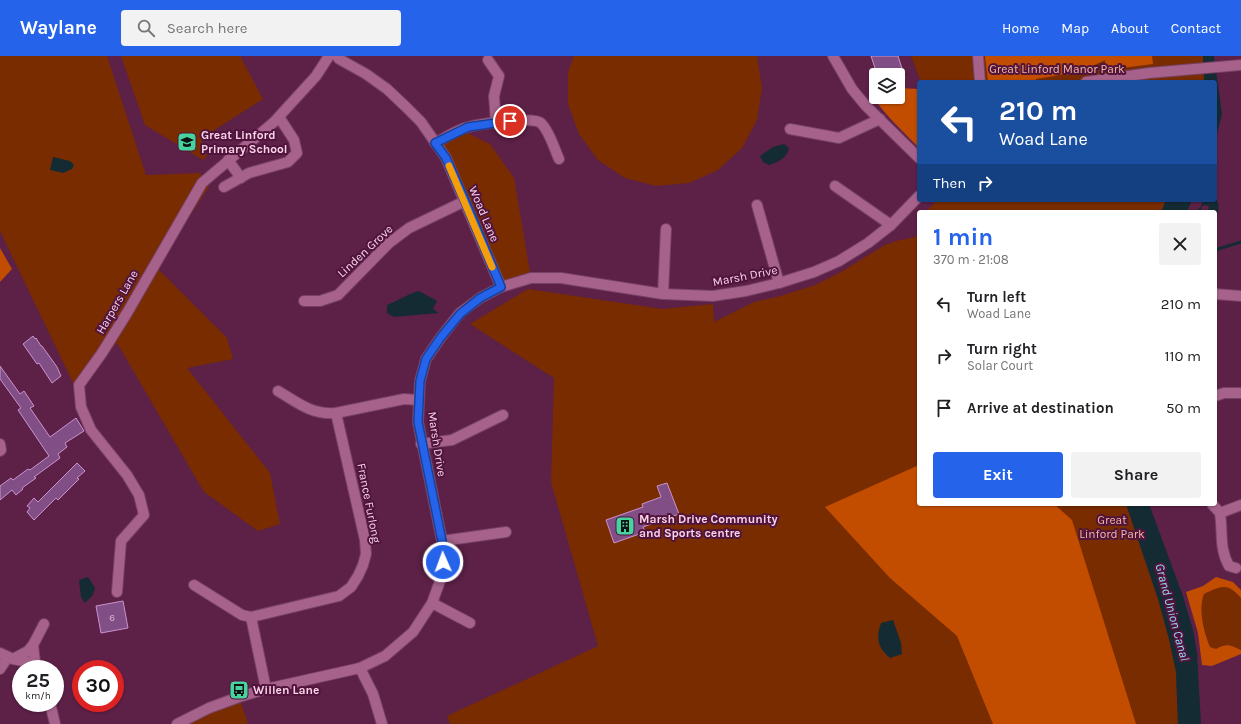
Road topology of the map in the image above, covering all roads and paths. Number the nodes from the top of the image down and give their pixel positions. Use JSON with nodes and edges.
{"nodes":[{"id":1,"x":329,"y":56,"type":"edge"},
{"id":2,"x":336,"y":56,"type":"edge"},
{"id":3,"x":833,"y":56,"type":"edge"},
{"id":4,"x":978,"y":56,"type":"edge"},
{"id":5,"x":488,"y":60,"type":"dead end"},
{"id":6,"x":1241,"y":65,"type":"edge"},
{"id":7,"x":980,"y":80,"type":"edge"},
{"id":8,"x":1100,"y":80,"type":"edge"},
{"id":9,"x":279,"y":117,"type":"junction"},
{"id":10,"x":880,"y":119,"type":"junction"},
{"id":11,"x":496,"y":123,"type":"junction"},
{"id":12,"x":790,"y":128,"type":"dead end"},
{"id":13,"x":435,"y":143,"type":"junction"},
{"id":14,"x":917,"y":156,"type":"edge"},
{"id":15,"x":559,"y":159,"type":"dead end"},
{"id":16,"x":228,"y":160,"type":"junction"},
{"id":17,"x":241,"y":178,"type":"junction"},
{"id":18,"x":835,"y":186,"type":"dead end"},
{"id":19,"x":224,"y":187,"type":"dead end"},
{"id":20,"x":917,"y":198,"type":"edge"},
{"id":21,"x":465,"y":201,"type":"junction"},
{"id":22,"x":757,"y":205,"type":"dead end"},
{"id":23,"x":891,"y":225,"type":"junction"},
{"id":24,"x":666,"y":229,"type":"dead end"},
{"id":25,"x":779,"y":283,"type":"junction"},
{"id":26,"x":501,"y":287,"type":"junction"},
{"id":27,"x":663,"y":294,"type":"junction"},
{"id":28,"x":1217,"y":294,"type":"edge"},
{"id":29,"x":1241,"y":296,"type":"edge"},
{"id":30,"x":304,"y":301,"type":"dead end"},
{"id":31,"x":278,"y":391,"type":"dead end"},
{"id":32,"x":1241,"y":393,"type":"edge"},
{"id":33,"x":1217,"y":395,"type":"edge"},
{"id":34,"x":418,"y":400,"type":"junction"},
{"id":35,"x":336,"y":413,"type":"junction"},
{"id":36,"x":503,"y":415,"type":"dead end"},
{"id":37,"x":0,"y":444,"type":"edge"},
{"id":38,"x":422,"y":444,"type":"junction"},
{"id":39,"x":0,"y":451,"type":"edge"},
{"id":40,"x":1241,"y":505,"type":"edge"},
{"id":41,"x":1214,"y":506,"type":"edge"},
{"id":42,"x":1220,"y":513,"type":"junction"},
{"id":43,"x":506,"y":532,"type":"dead end"},
{"id":44,"x":442,"y":541,"type":"junction"},
{"id":45,"x":1236,"y":568,"type":"dead end"},
{"id":46,"x":194,"y":585,"type":"dead end"},
{"id":47,"x":117,"y":592,"type":"dead end"},
{"id":48,"x":432,"y":603,"type":"junction"},
{"id":49,"x":252,"y":617,"type":"junction"},
{"id":50,"x":44,"y":624,"type":"dead end"},
{"id":51,"x":470,"y":624,"type":"dead end"},
{"id":52,"x":33,"y":645,"type":"junction"},
{"id":53,"x":7,"y":656,"type":"edge"},
{"id":54,"x":20,"y":660,"type":"edge"},
{"id":55,"x":35,"y":660,"type":"edge"},
{"id":56,"x":360,"y":668,"type":"junction"},
{"id":57,"x":0,"y":669,"type":"edge"},
{"id":58,"x":266,"y":689,"type":"junction"},
{"id":59,"x":52,"y":712,"type":"edge"},
{"id":60,"x":181,"y":723,"type":"edge"},
{"id":61,"x":55,"y":724,"type":"edge"},
{"id":62,"x":382,"y":724,"type":"edge"}],
"edges":[{"from":1,"to":9,"type":"street","name":"Harpers Lane"},
{"from":2,"to":13,"type":"street","name":"Woad Lane"},
{"from":3,"to":10,"type":"street"},
{"from":4,"to":7,"type":"street"},
{"from":5,"to":11,"type":"street"},
{"from":6,"to":8,"type":"street"},
{"from":9,"to":16,"type":"street","name":"Harpers Lane"},
{"from":9,"to":17,"type":"street"},
{"from":10,"to":12,"type":"street"},
{"from":10,"to":14,"type":"street"},
{"from":11,"to":13,"type":"street"},
{"from":11,"to":15,"type":"street"},
{"from":13,"to":21,"type":"street","name":"Woad Lane"},
{"from":16,"to":17,"type":"street"},
{"from":16,"to":47,"type":"street","name":"Harpers Lane"},
{"from":17,"to":19,"type":"street"},
{"from":18,"to":23,"type":"street"},
{"from":20,"to":23,"type":"street","name":"Marsh Drive"},
{"from":21,"to":26,"type":"street","name":"Woad Lane"},
{"from":21,"to":30,"type":"street","name":"Linden Grove"},
{"from":22,"to":25,"type":"street"},
{"from":23,"to":25,"type":"street","name":"Marsh Drive"},
{"from":24,"to":27,"type":"street"},
{"from":25,"to":27,"type":"street","name":"Marsh Drive"},
{"from":26,"to":27,"type":"street","name":"Marsh Drive"},
{"from":26,"to":34,"type":"street","name":"Marsh Drive"},
{"from":28,"to":29,"type":"street"},
{"from":31,"to":35,"type":"street"},
{"from":32,"to":33,"type":"street"},
{"from":34,"to":35,"type":"street"},
{"from":34,"to":38,"type":"street","name":"Marsh Drive"},
{"from":35,"to":49,"type":"street","name":"France Furlong"},
{"from":36,"to":38,"type":"street"},
{"from":37,"to":39,"type":"street"},
{"from":38,"to":44,"type":"street","name":"Marsh Drive"},
{"from":40,"to":42,"type":"street"},
{"from":41,"to":42,"type":"street"},
{"from":42,"to":45,"type":"street"},
{"from":43,"to":44,"type":"street"},
{"from":44,"to":48,"type":"street","name":"Marsh Drive"},
{"from":46,"to":49,"type":"street"},
{"from":48,"to":51,"type":"street"},
{"from":48,"to":56,"type":"street","name":"Marsh Drive"},
{"from":49,"to":58,"type":"street"},
{"from":50,"to":52,"type":"street"},
{"from":52,"to":53,"type":"street"},
{"from":52,"to":55,"type":"street"},
{"from":53,"to":54,"type":"street"},
{"from":53,"to":57,"type":"street"},
{"from":56,"to":58,"type":"street","name":"Marsh Drive"},
{"from":56,"to":62,"type":"street"},
{"from":58,"to":60,"type":"street","name":"Marsh Drive"},
{"from":59,"to":61,"type":"street"}]}
